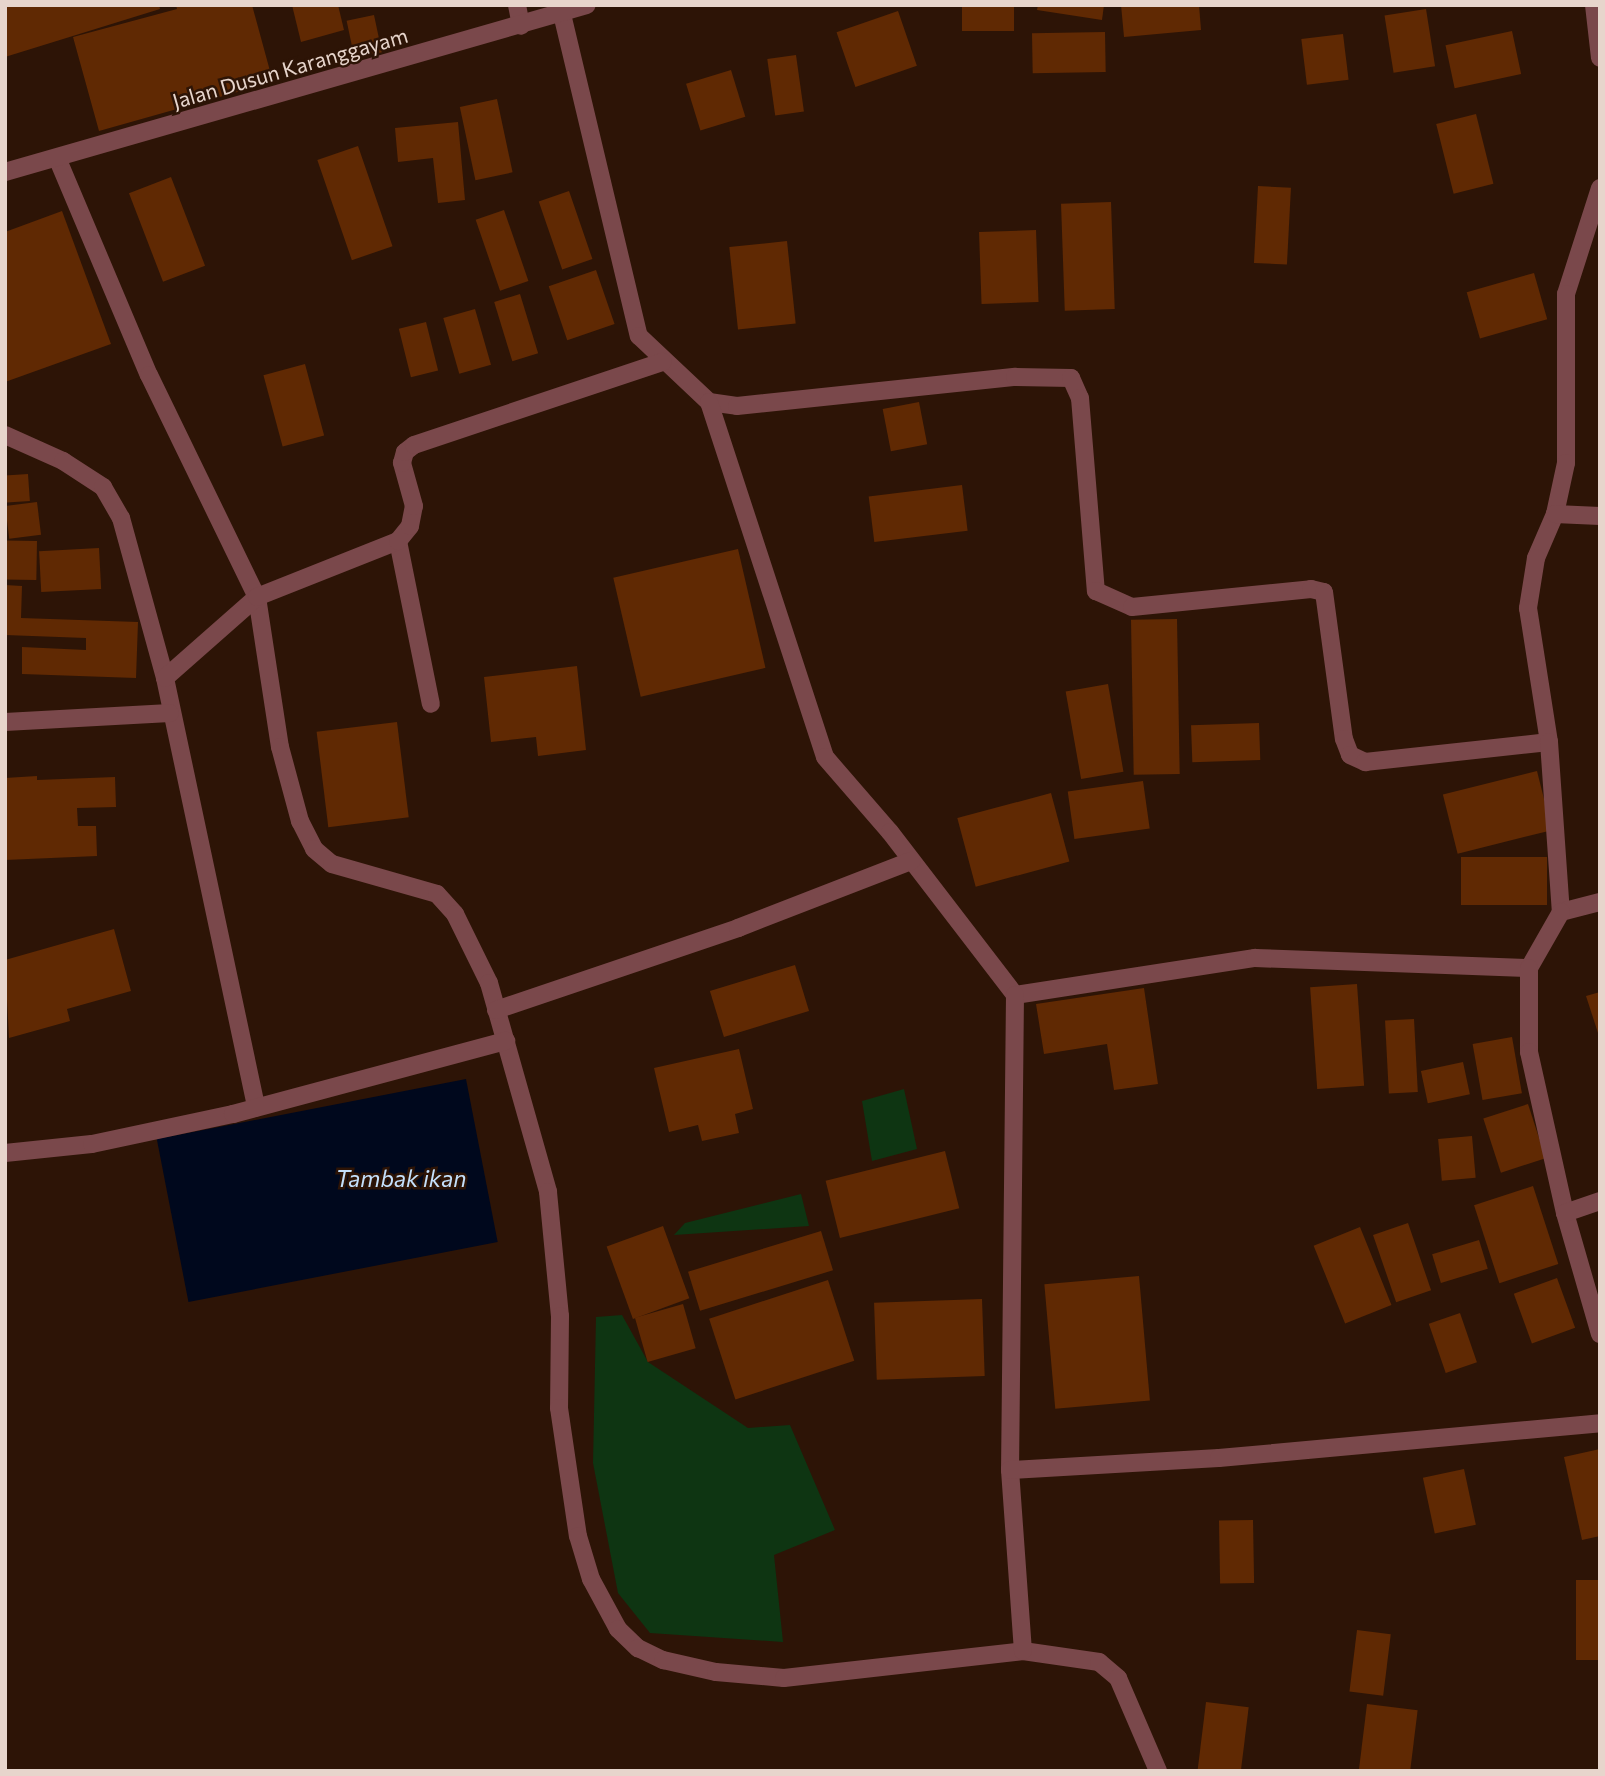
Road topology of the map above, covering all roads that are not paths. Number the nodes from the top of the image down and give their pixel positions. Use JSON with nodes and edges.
{"nodes":[{"id":1,"x":517,"y":5,"type":"edge"},
{"id":2,"x":587,"y":5,"type":"edge"},
{"id":3,"x":1594,"y":5,"type":"edge"},
{"id":4,"x":562,"y":14,"type":"junction"},
{"id":5,"x":521,"y":26,"type":"junction"},
{"id":6,"x":1600,"y":58,"type":"edge"},
{"id":7,"x":58,"y":160,"type":"junction"},
{"id":8,"x":5,"y":172,"type":"edge"},
{"id":9,"x":1600,"y":188,"type":"edge"},
{"id":10,"x":1593,"y":233,"type":"edge"},
{"id":11,"x":662,"y":362,"type":"junction"},
{"id":12,"x":709,"y":402,"type":"junction"},
{"id":13,"x":5,"y":435,"type":"edge"},
{"id":14,"x":1555,"y":514,"type":"junction"},
{"id":15,"x":1600,"y":516,"type":"edge"},
{"id":16,"x":398,"y":541,"type":"junction"},
{"id":17,"x":252,"y":600,"type":"junction"},
{"id":18,"x":164,"y":678,"type":"junction"},
{"id":19,"x":430,"y":704,"type":"dead end"},
{"id":20,"x":170,"y":713,"type":"junction"},
{"id":21,"x":5,"y":722,"type":"edge"},
{"id":22,"x":1549,"y":743,"type":"junction"},
{"id":23,"x":911,"y":861,"type":"junction"},
{"id":24,"x":1600,"y":902,"type":"edge"},
{"id":25,"x":1561,"y":912,"type":"junction"},
{"id":26,"x":1529,"y":968,"type":"junction"},
{"id":27,"x":1014,"y":995,"type":"junction"},
{"id":28,"x":496,"y":1010,"type":"junction"},
{"id":29,"x":506,"y":1041,"type":"junction"},
{"id":30,"x":256,"y":1107,"type":"junction"},
{"id":31,"x":5,"y":1153,"type":"edge"},
{"id":32,"x":1600,"y":1200,"type":"edge"},
{"id":33,"x":1565,"y":1213,"type":"junction"},
{"id":34,"x":1600,"y":1334,"type":"edge"},
{"id":35,"x":1600,"y":1423,"type":"edge"},
{"id":36,"x":1010,"y":1470,"type":"junction"},
{"id":37,"x":1023,"y":1651,"type":"junction"},
{"id":38,"x":1158,"y":1771,"type":"edge"}],
"edges":[{"from":1,"to":5,"type":"street"},
{"from":2,"to":4,"type":"street","name":"Jalan Dusun Karanggayam"},
{"from":3,"to":6,"type":"street"},
{"from":4,"to":5,"type":"street","name":"Jalan Dusun Karanggayam"},
{"from":4,"to":11,"type":"street"},
{"from":5,"to":7,"type":"street","name":"Jalan Dusun Karanggayam"},
{"from":7,"to":8,"type":"street","name":"Jalan Dusun Karanggayam"},
{"from":7,"to":17,"type":"street"},
{"from":9,"to":10,"type":"street"},
{"from":10,"to":14,"type":"street"},
{"from":11,"to":12,"type":"street"},
{"from":11,"to":16,"type":"street"},
{"from":12,"to":22,"type":"street"},
{"from":12,"to":23,"type":"street"},
{"from":13,"to":18,"type":"street"},
{"from":14,"to":15,"type":"street"},
{"from":14,"to":22,"type":"street"},
{"from":16,"to":17,"type":"street"},
{"from":16,"to":19,"type":"street"},
{"from":17,"to":18,"type":"street"},
{"from":17,"to":28,"type":"street"},
{"from":18,"to":20,"type":"street"},
{"from":20,"to":21,"type":"street"},
{"from":20,"to":30,"type":"street"},
{"from":22,"to":25,"type":"street"},
{"from":23,"to":27,"type":"street"},
{"from":23,"to":28,"type":"street"},
{"from":24,"to":25,"type":"street"},
{"from":25,"to":26,"type":"street"},
{"from":26,"to":27,"type":"street"},
{"from":26,"to":33,"type":"street"},
{"from":27,"to":36,"type":"street"},
{"from":28,"to":29,"type":"street"},
{"from":29,"to":30,"type":"street"},
{"from":29,"to":37,"type":"street"},
{"from":30,"to":31,"type":"street"},
{"from":32,"to":33,"type":"street"},
{"from":33,"to":34,"type":"street"},
{"from":35,"to":36,"type":"street"},
{"from":36,"to":37,"type":"street"},
{"from":37,"to":38,"type":"street"}]}
